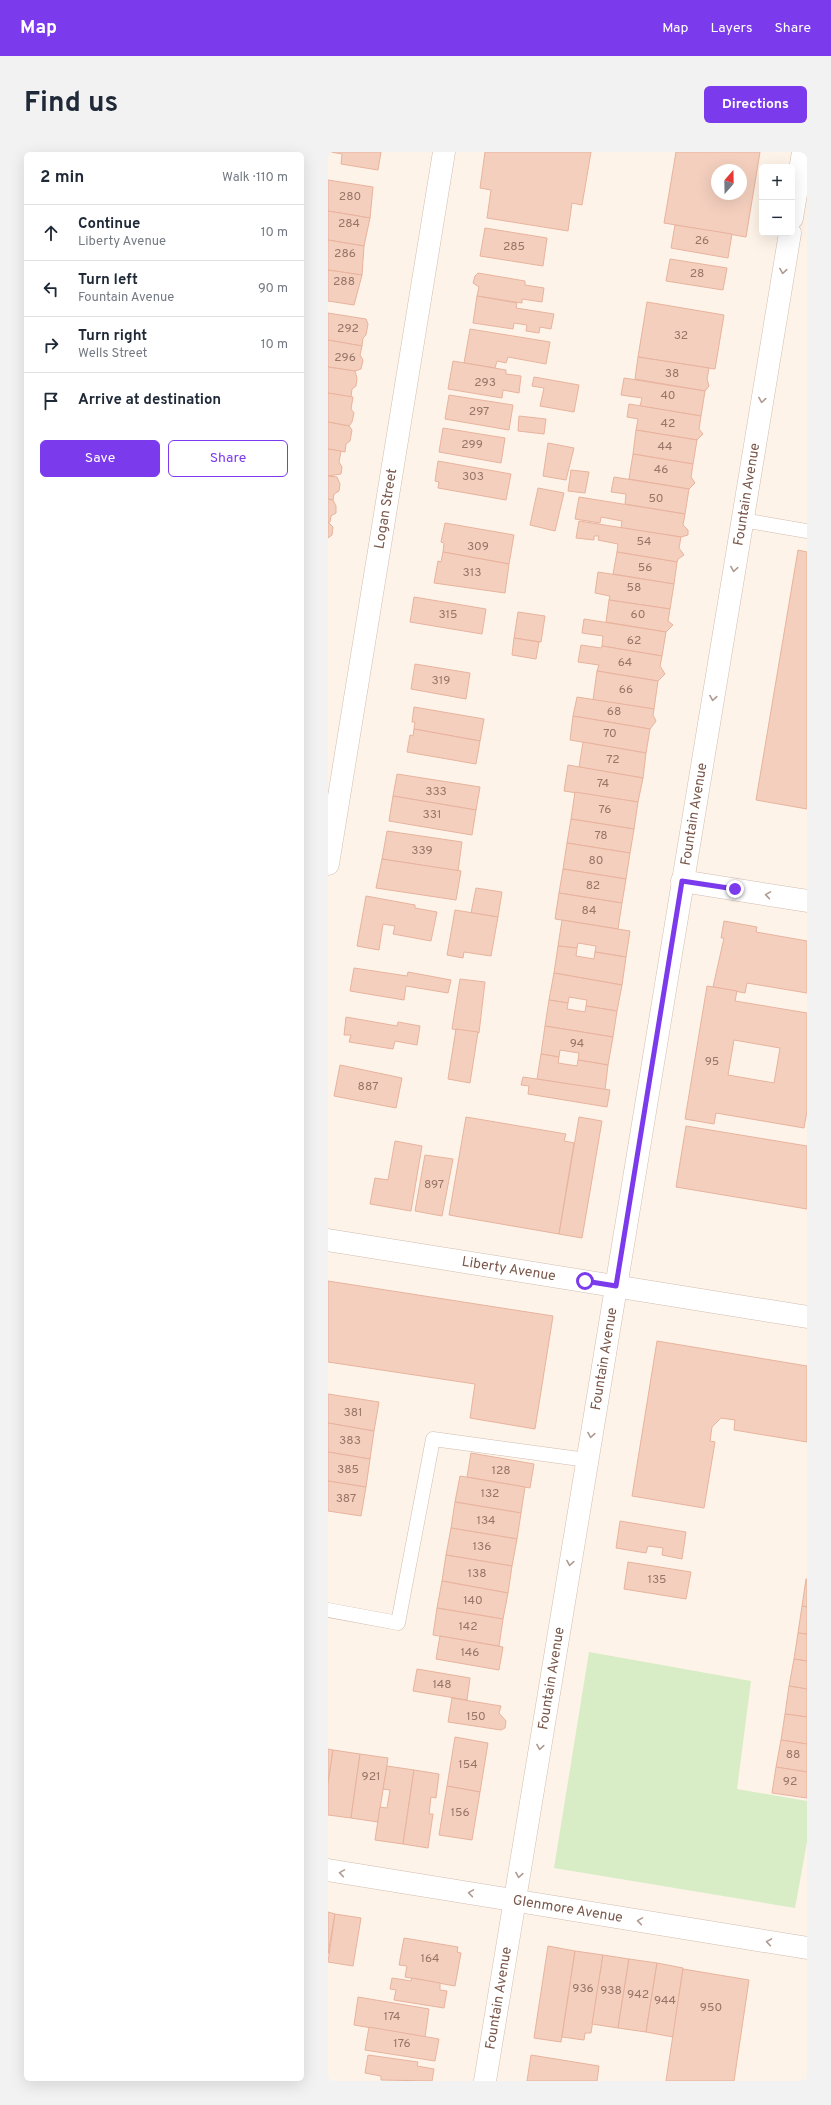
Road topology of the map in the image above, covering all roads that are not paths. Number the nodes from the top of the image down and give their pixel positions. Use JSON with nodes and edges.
{"nodes":[{"id":1,"x":444,"y":152,"type":"edge"},
{"id":2,"x":803,"y":152,"type":"edge"},
{"id":3,"x":795,"y":200,"type":"edge"},
{"id":4,"x":789,"y":236,"type":"edge"},
{"id":5,"x":742,"y":520,"type":"junction"},
{"id":6,"x":807,"y":531,"type":"edge"},
{"id":7,"x":328,"y":864,"type":"edge"},
{"id":8,"x":682,"y":881,"type":"junction"},
{"id":9,"x":807,"y":901,"type":"edge"},
{"id":10,"x":328,"y":1240,"type":"edge"},
{"id":11,"x":616,"y":1286,"type":"junction"},
{"id":12,"x":807,"y":1316,"type":"edge"},
{"id":13,"x":587,"y":1460,"type":"junction"},
{"id":14,"x":328,"y":1610,"type":"edge"},
{"id":15,"x":328,"y":1870,"type":"edge"},
{"id":16,"x":515,"y":1900,"type":"junction"},
{"id":17,"x":807,"y":1948,"type":"edge"},
{"id":18,"x":486,"y":2081,"type":"edge"}],
"edges":[{"from":1,"to":7,"type":"street","name":"Logan Street"},
{"from":2,"to":3,"type":"street"},
{"from":4,"to":5,"type":"street","name":"Fountain Avenue","one_way":true},
{"from":5,"to":6,"type":"lane"},
{"from":5,"to":8,"type":"street","name":"Fountain Avenue","one_way":true},
{"from":9,"to":8,"type":"street","one_way":true},
{"from":8,"to":11,"type":"street","name":"Fountain Avenue"},
{"from":10,"to":11,"type":"street","name":"Liberty Avenue"},
{"from":11,"to":12,"type":"street","name":"Liberty Avenue"},
{"from":11,"to":13,"type":"street","name":"Fountain Avenue","one_way":true},
{"from":13,"to":14,"type":"lane"},
{"from":13,"to":16,"type":"street","name":"Fountain Avenue","one_way":true},
{"from":16,"to":15,"type":"street","name":"Glenmore Avenue","one_way":true},
{"from":17,"to":16,"type":"street","name":"Glenmore Avenue","one_way":true},
{"from":16,"to":18,"type":"street","name":"Fountain Avenue"}]}
